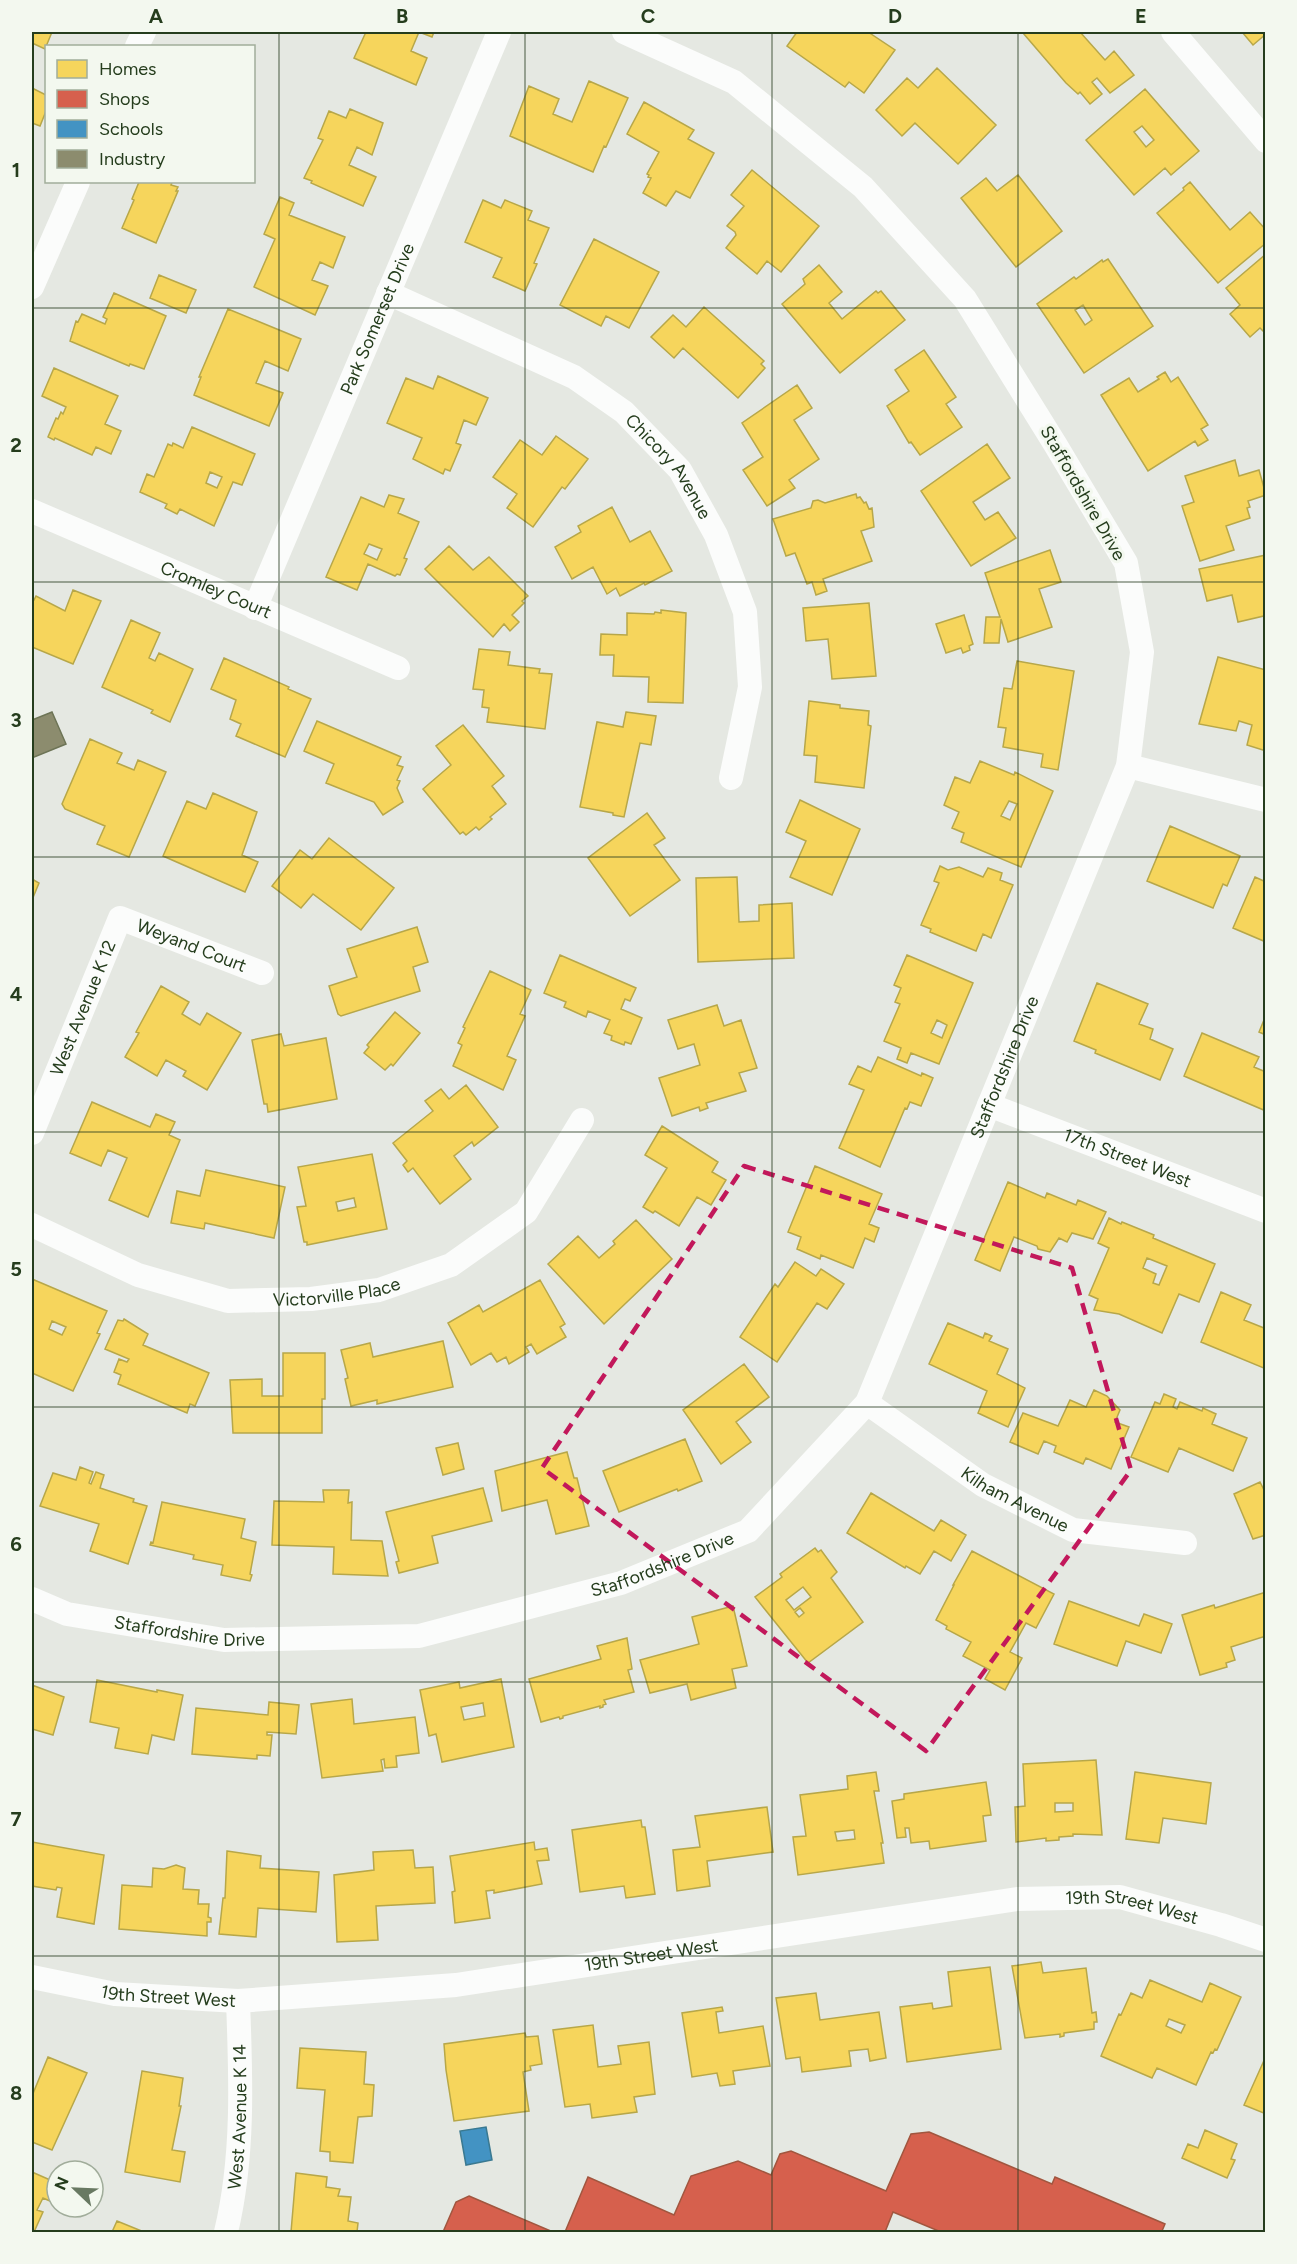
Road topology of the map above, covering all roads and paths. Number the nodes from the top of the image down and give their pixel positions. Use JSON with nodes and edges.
{"nodes":[{"id":1,"x":499,"y":32,"type":"edge"},
{"id":2,"x":624,"y":32,"type":"edge"},
{"id":3,"x":1173,"y":32,"type":"edge"},
{"id":4,"x":1266,"y":141,"type":"edge"},
{"id":5,"x":78,"y":183,"type":"edge"},
{"id":6,"x":32,"y":287,"type":"edge"},
{"id":7,"x":388,"y":293,"type":"junction"},
{"id":8,"x":32,"y":511,"type":"edge"},
{"id":9,"x":255,"y":608,"type":"junction"},
{"id":10,"x":398,"y":668,"type":"dead end"},
{"id":11,"x":1128,"y":766,"type":"junction"},
{"id":12,"x":731,"y":778,"type":"dead end"},
{"id":13,"x":1266,"y":800,"type":"edge"},
{"id":14,"x":120,"y":918,"type":"joint"},
{"id":15,"x":262,"y":973,"type":"dead end"},
{"id":16,"x":990,"y":1105,"type":"junction"},
{"id":17,"x":582,"y":1120,"type":"dead end"},
{"id":18,"x":32,"y":1132,"type":"edge"},
{"id":19,"x":1266,"y":1211,"type":"edge"},
{"id":20,"x":32,"y":1225,"type":"edge"},
{"id":21,"x":867,"y":1403,"type":"junction"},
{"id":22,"x":1185,"y":1543,"type":"dead end"},
{"id":23,"x":32,"y":1599,"type":"edge"},
{"id":24,"x":1266,"y":1940,"type":"edge"},
{"id":25,"x":32,"y":1977,"type":"edge"},
{"id":26,"x":238,"y":2001,"type":"junction"},
{"id":27,"x":226,"y":2232,"type":"edge"}],
"edges":[{"from":1,"to":7,"type":"street","name":"Park Somerset Drive"},
{"from":2,"to":11,"type":"street","name":"Staffordshire Drive"},
{"from":3,"to":4,"type":"street"},
{"from":5,"to":6,"type":"street"},
{"from":7,"to":9,"type":"street","name":"Park Somerset Drive"},
{"from":7,"to":12,"type":"street","name":"Chicory Avenue"},
{"from":8,"to":9,"type":"street","name":"Cromley Court"},
{"from":9,"to":10,"type":"street","name":"Cromley Court"},
{"from":11,"to":13,"type":"street"},
{"from":11,"to":16,"type":"street","name":"Staffordshire Drive"},
{"from":14,"to":15,"type":"street","name":"Weyand Court"},
{"from":14,"to":18,"type":"street","name":"West Avenue K 12"},
{"from":16,"to":19,"type":"street","name":"17th Street West"},
{"from":16,"to":21,"type":"street","name":"Staffordshire Drive"},
{"from":17,"to":20,"type":"street","name":"Victorville Place"},
{"from":21,"to":22,"type":"street","name":"Kilham Avenue"},
{"from":21,"to":23,"type":"street","name":"Staffordshire Drive"},
{"from":24,"to":26,"type":"street","name":"19th Street West"},
{"from":25,"to":26,"type":"street","name":"19th Street West"},
{"from":26,"to":27,"type":"street","name":"West Avenue K 14"}]}
